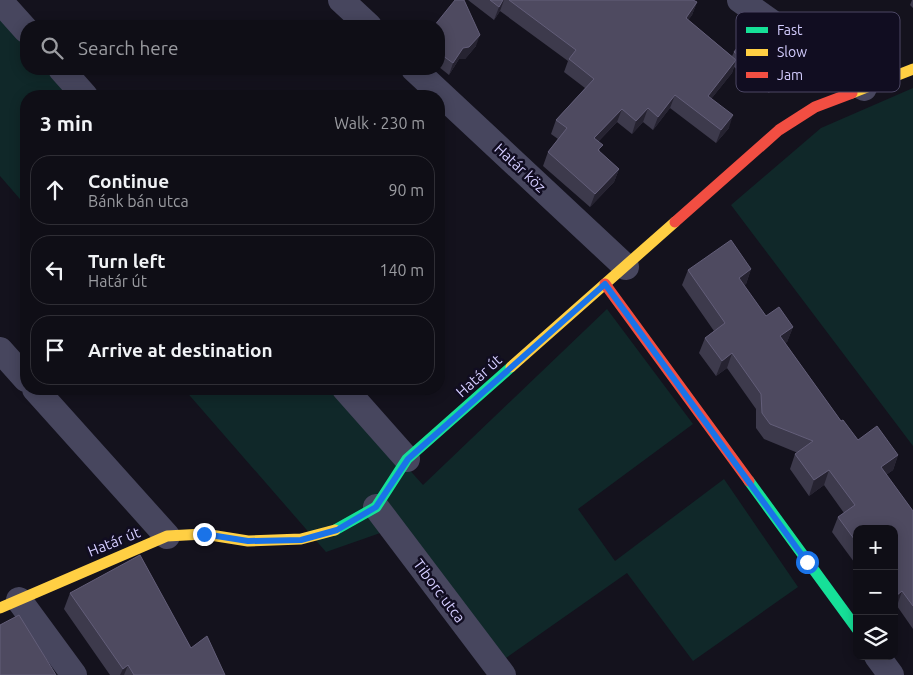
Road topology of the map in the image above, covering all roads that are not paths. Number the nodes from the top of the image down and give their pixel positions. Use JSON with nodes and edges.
{"nodes":[{"id":1,"x":341,"y":0,"type":"edge"},
{"id":2,"x":740,"y":0,"type":"edge"},
{"id":3,"x":0,"y":1,"type":"edge"},
{"id":4,"x":757,"y":12,"type":"edge"},
{"id":5,"x":363,"y":20,"type":"edge"},
{"id":6,"x":20,"y":23,"type":"edge"},
{"id":7,"x":913,"y":69,"type":"edge"},
{"id":8,"x":900,"y":74,"type":"edge"},
{"id":9,"x":66,"y":75,"type":"edge"},
{"id":10,"x":420,"y":75,"type":"edge"},
{"id":11,"x":80,"y":90,"type":"edge"},
{"id":12,"x":436,"y":90,"type":"edge"},
{"id":13,"x":854,"y":92,"type":"edge"},
{"id":14,"x":445,"y":98,"type":"edge"},
{"id":15,"x":626,"y":267,"type":"junction"},
{"id":16,"x":605,"y":284,"type":"junction"},
{"id":17,"x":0,"y":350,"type":"edge"},
{"id":18,"x":20,"y":372,"type":"edge"},
{"id":19,"x":40,"y":395,"type":"edge"},
{"id":20,"x":350,"y":395,"type":"edge"},
{"id":21,"x":408,"y":459,"type":"junction"},
{"id":22,"x":376,"y":507,"type":"junction"},
{"id":23,"x":167,"y":536,"type":"junction"},
{"id":24,"x":10,"y":604,"type":"edge"},
{"id":25,"x":853,"y":624,"type":"edge"},
{"id":26,"x":880,"y":660,"type":"edge"},
{"id":27,"x":74,"y":675,"type":"edge"},
{"id":28,"x":503,"y":675,"type":"edge"},
{"id":29,"x":891,"y":675,"type":"edge"}],
"edges":[{"from":1,"to":5,"type":"street"},
{"from":2,"to":4,"type":"street"},
{"from":3,"to":6,"type":"street"},
{"from":7,"to":8,"type":"street","name":"Határ út"},
{"from":9,"to":11,"type":"street"},
{"from":10,"to":12,"type":"street","name":"Határ köz"},
{"from":13,"to":15,"type":"street","name":"Határ út"},
{"from":14,"to":15,"type":"street","name":"Határ köz"},
{"from":15,"to":16,"type":"street","name":"Határ út"},
{"from":16,"to":21,"type":"street","name":"Határ út"},
{"from":16,"to":25,"type":"street"},
{"from":17,"to":18,"type":"street"},
{"from":19,"to":23,"type":"street"},
{"from":20,"to":21,"type":"street"},
{"from":21,"to":22,"type":"street","name":"Határ út"},
{"from":22,"to":23,"type":"street","name":"Határ út"},
{"from":22,"to":28,"type":"street","name":"Tiborc utca"},
{"from":23,"to":24,"type":"street","name":"Határ út"},
{"from":24,"to":27,"type":"street"},
{"from":26,"to":29,"type":"street"}]}
